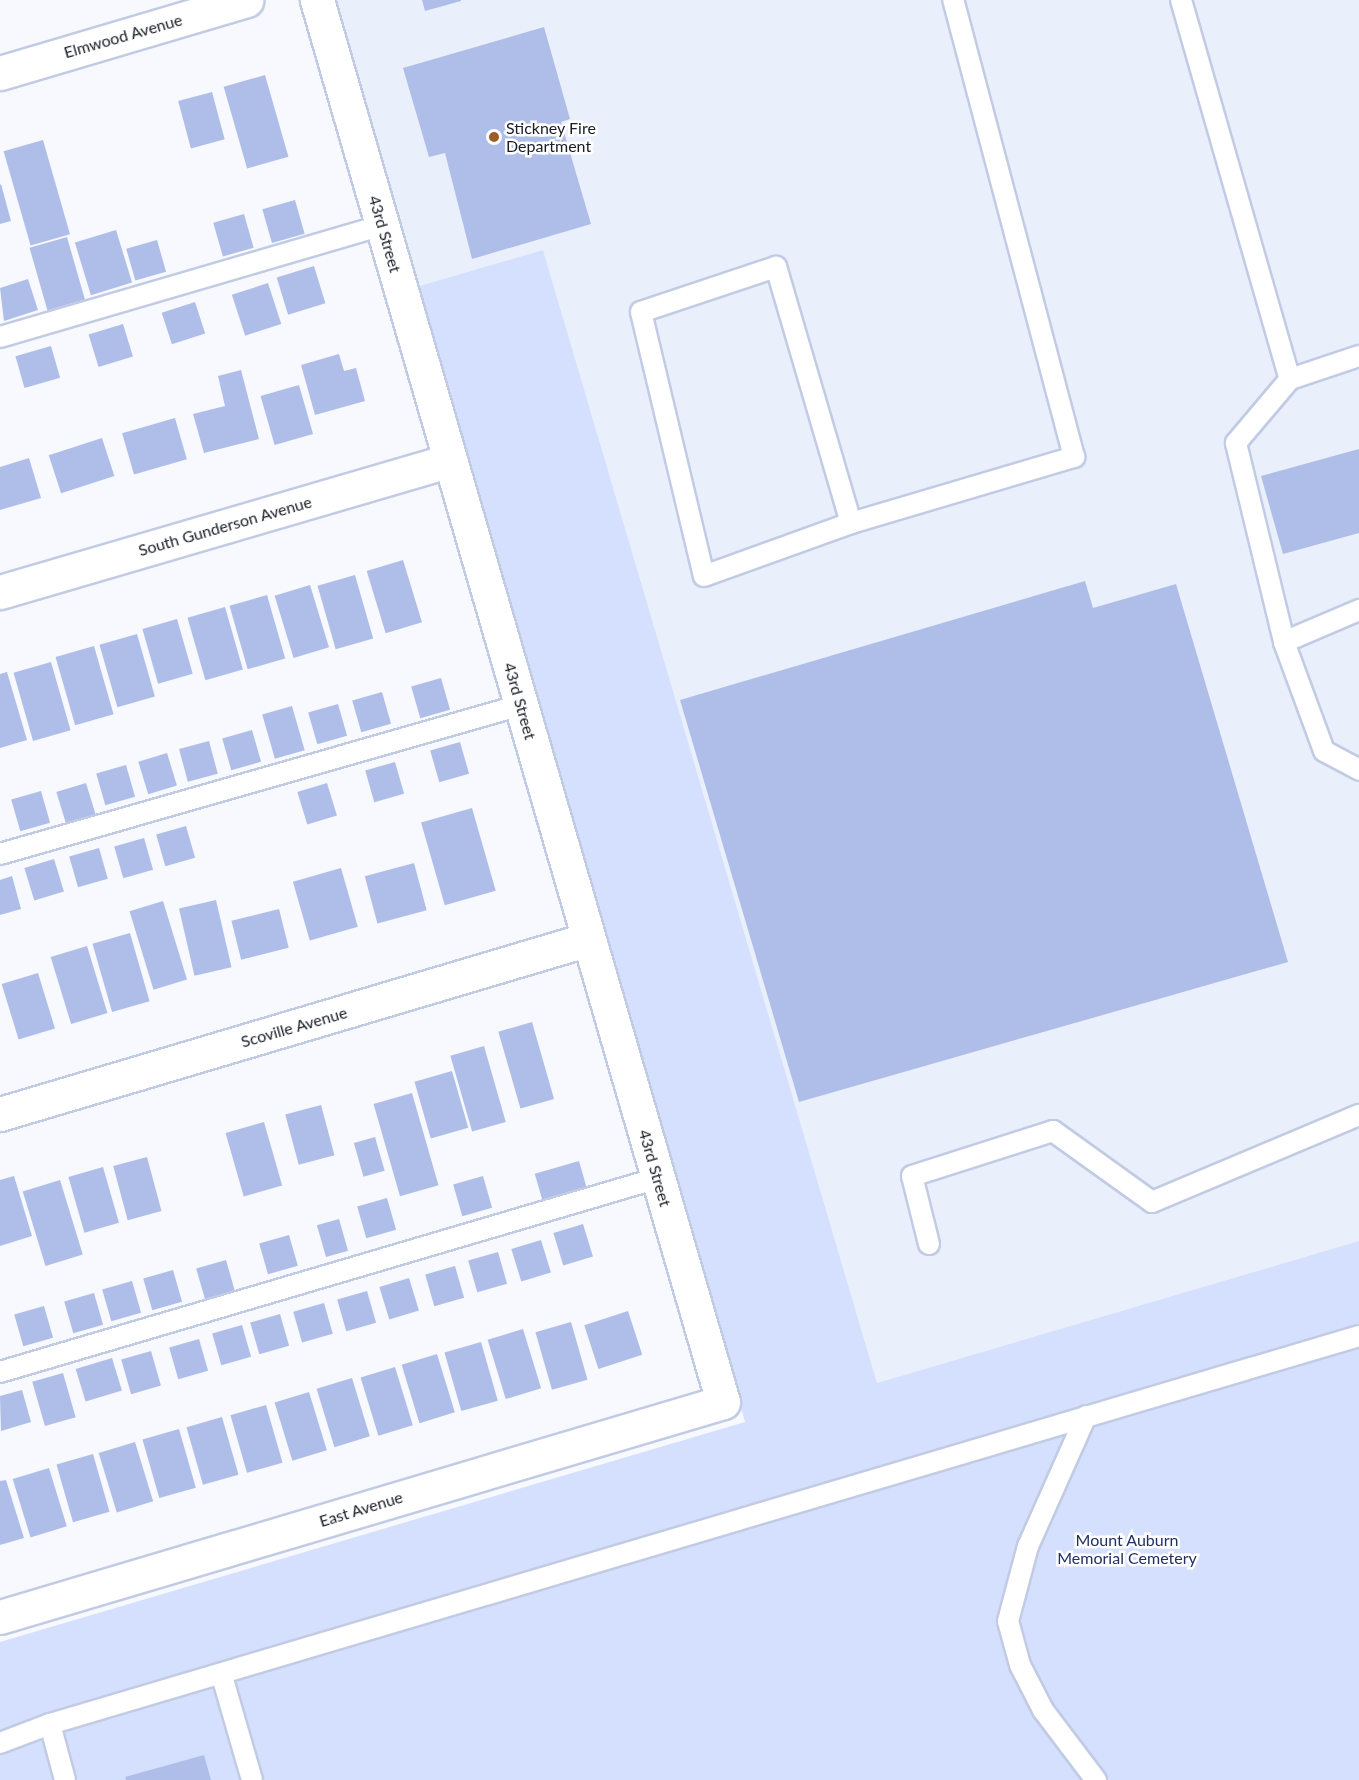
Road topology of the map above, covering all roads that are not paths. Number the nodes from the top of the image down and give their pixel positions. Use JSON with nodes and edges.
{"nodes":[{"id":1,"x":246,"y":0,"type":"edge"},
{"id":2,"x":316,"y":0,"type":"edge"},
{"id":3,"x":953,"y":0,"type":"edge"},
{"id":4,"x":1181,"y":0,"type":"edge"},
{"id":5,"x":0,"y":73,"type":"edge"},
{"id":6,"x":382,"y":225,"type":"junction"},
{"id":7,"x":0,"y":337,"type":"edge"},
{"id":8,"x":1359,"y":356,"type":"edge"},
{"id":9,"x":1290,"y":379,"type":"junction"},
{"id":10,"x":450,"y":460,"type":"junction"},
{"id":11,"x":851,"y":523,"type":"junction"},
{"id":12,"x":0,"y":592,"type":"edge"},
{"id":13,"x":1359,"y":610,"type":"edge"},
{"id":14,"x":1284,"y":642,"type":"junction"},
{"id":15,"x":521,"y":705,"type":"junction"},
{"id":16,"x":1359,"y":770,"type":"edge"},
{"id":17,"x":0,"y":854,"type":"edge"},
{"id":18,"x":589,"y":939,"type":"junction"},
{"id":19,"x":0,"y":1114,"type":"edge"},
{"id":20,"x":1359,"y":1115,"type":"edge"},
{"id":21,"x":658,"y":1178,"type":"junction"},
{"id":22,"x":930,"y":1244,"type":"dead end"},
{"id":23,"x":1359,"y":1336,"type":"edge"},
{"id":24,"x":0,"y":1372,"type":"edge"},
{"id":25,"x":723,"y":1401,"type":"joint"},
{"id":26,"x":1086,"y":1416,"type":"junction"},
{"id":27,"x":0,"y":1617,"type":"edge"},
{"id":28,"x":222,"y":1676,"type":"junction"},
{"id":29,"x":50,"y":1724,"type":"junction"},
{"id":30,"x":0,"y":1743,"type":"edge"},
{"id":31,"x":64,"y":1780,"type":"edge"},
{"id":32,"x":252,"y":1780,"type":"edge"},
{"id":33,"x":1096,"y":1780,"type":"edge"}],
"edges":[{"from":1,"to":5,"type":"street","name":"Elmwood Avenue"},
{"from":2,"to":6,"type":"street","name":"43rd Street"},
{"from":3,"to":11,"type":"lane"},
{"from":4,"to":9,"type":"lane"},
{"from":6,"to":7,"type":"lane"},
{"from":6,"to":10,"type":"street","name":"43rd Street"},
{"from":8,"to":9,"type":"lane"},
{"from":9,"to":14,"type":"lane"},
{"from":10,"to":12,"type":"street","name":"South Gunderson Avenue"},
{"from":10,"to":15,"type":"street","name":"43rd Street"},
{"from":11,"to":11,"type":"lane"},
{"from":13,"to":14,"type":"lane"},
{"from":14,"to":16,"type":"lane"},
{"from":15,"to":17,"type":"lane"},
{"from":15,"to":18,"type":"street","name":"43rd Street"},
{"from":18,"to":19,"type":"street","name":"Scoville Avenue"},
{"from":18,"to":21,"type":"street","name":"43rd Street"},
{"from":20,"to":22,"type":"lane"},
{"from":21,"to":24,"type":"lane"},
{"from":21,"to":25,"type":"street","name":"43rd Street"},
{"from":23,"to":26,"type":"lane"},
{"from":25,"to":27,"type":"street","name":"East Avenue"},
{"from":26,"to":28,"type":"lane"},
{"from":26,"to":33,"type":"lane"},
{"from":28,"to":29,"type":"lane"},
{"from":28,"to":32,"type":"lane"},
{"from":29,"to":30,"type":"lane"},
{"from":29,"to":31,"type":"lane"}]}
